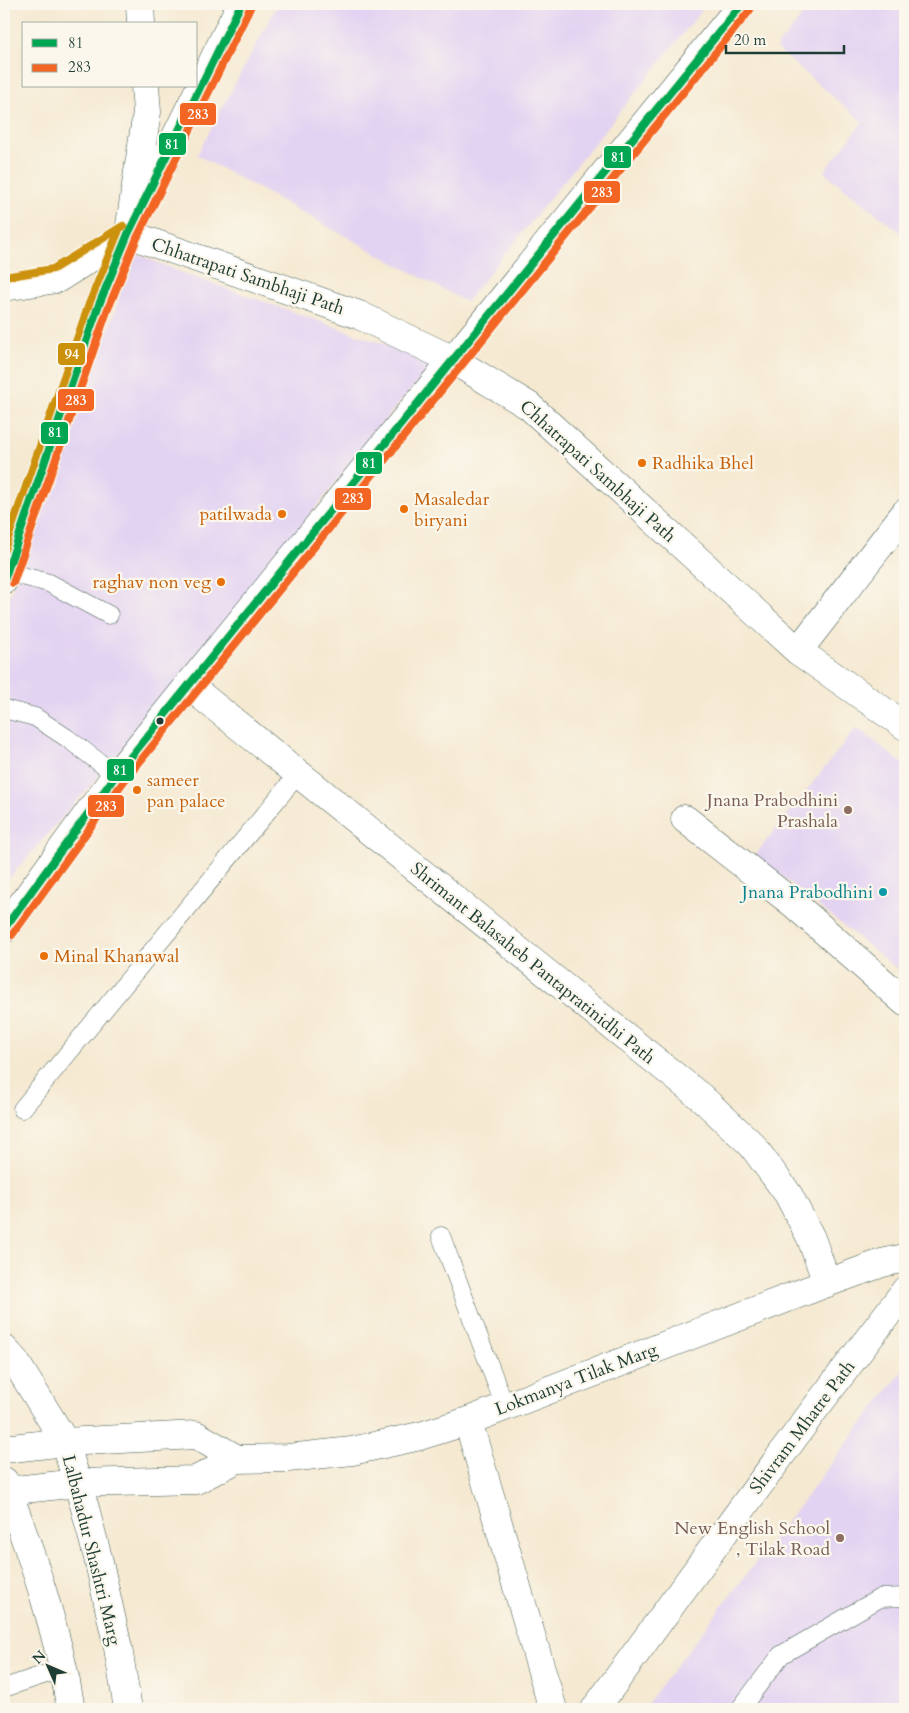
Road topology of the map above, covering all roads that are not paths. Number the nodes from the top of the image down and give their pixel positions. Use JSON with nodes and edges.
{"nodes":[{"id":1,"x":140,"y":4,"type":"edge"},
{"id":2,"x":241,"y":4,"type":"edge"},
{"id":3,"x":742,"y":4,"type":"edge"},
{"id":4,"x":141,"y":22,"type":"edge"},
{"id":5,"x":145,"y":88,"type":"edge"},
{"id":6,"x":128,"y":234,"type":"junction"},
{"id":7,"x":4,"y":287,"type":"edge"},
{"id":8,"x":453,"y":360,"type":"junction"},
{"id":9,"x":905,"y":513,"type":"edge"},
{"id":10,"x":5,"y":576,"type":"edge"},
{"id":11,"x":109,"y":615,"type":"dead end"},
{"id":12,"x":798,"y":651,"type":"junction"},
{"id":13,"x":188,"y":685,"type":"junction"},
{"id":14,"x":4,"y":710,"type":"edge"},
{"id":15,"x":905,"y":726,"type":"edge"},
{"id":16,"x":298,"y":774,"type":"junction"},
{"id":17,"x":116,"y":775,"type":"junction"},
{"id":18,"x":685,"y":819,"type":"dead end"},
{"id":19,"x":4,"y":929,"type":"edge"},
{"id":20,"x":905,"y":1002,"type":"edge"},
{"id":21,"x":22,"y":1110,"type":"dead end"},
{"id":22,"x":441,"y":1236,"type":"dead end"},
{"id":23,"x":905,"y":1258,"type":"edge"},
{"id":24,"x":827,"y":1283,"type":"junction"},
{"id":25,"x":905,"y":1291,"type":"edge"},
{"id":26,"x":4,"y":1349,"type":"edge"},
{"id":27,"x":505,"y":1407,"type":"junction"},
{"id":28,"x":468,"y":1421,"type":"junction"},
{"id":29,"x":65,"y":1442,"type":"junction"},
{"id":30,"x":4,"y":1449,"type":"edge"},
{"id":31,"x":237,"y":1459,"type":"junction"},
{"id":32,"x":77,"y":1483,"type":"junction"},
{"id":33,"x":6,"y":1486,"type":"edge"},
{"id":34,"x":905,"y":1597,"type":"edge"},
{"id":35,"x":64,"y":1668,"type":"junction"},
{"id":36,"x":4,"y":1688,"type":"edge"},
{"id":37,"x":71,"y":1709,"type":"edge"},
{"id":38,"x":128,"y":1709,"type":"edge"},
{"id":39,"x":553,"y":1709,"type":"edge"},
{"id":40,"x":594,"y":1709,"type":"edge"},
{"id":41,"x":740,"y":1709,"type":"edge"}],
"edges":[{"from":1,"to":4,"type":"street"},
{"from":2,"to":6,"type":"street"},
{"from":3,"to":8,"type":"street"},
{"from":5,"to":6,"type":"street"},
{"from":6,"to":7,"type":"street","name":"Chhatrapati Sambhaji Path"},
{"from":6,"to":8,"type":"street","name":"Chhatrapati Sambhaji Path"},
{"from":6,"to":10,"type":"street"},
{"from":8,"to":12,"type":"street","name":"Chhatrapati Sambhaji Path"},
{"from":8,"to":13,"type":"street"},
{"from":9,"to":12,"type":"street"},
{"from":10,"to":11,"type":"lane"},
{"from":12,"to":15,"type":"street","name":"Chhatrapati Sambhaji Path"},
{"from":13,"to":16,"type":"street","name":"Shrimant Balasaheb Pantapratinidhi Path"},
{"from":13,"to":17,"type":"street"},
{"from":14,"to":17,"type":"lane"},
{"from":16,"to":21,"type":"lane"},
{"from":16,"to":24,"type":"street","name":"Shrimant Balasaheb Pantapratinidhi Path"},
{"from":17,"to":19,"type":"street"},
{"from":18,"to":20,"type":"street"},
{"from":22,"to":27,"type":"lane"},
{"from":23,"to":24,"type":"street","name":"Lokmanya Tilak Marg"},
{"from":24,"to":27,"type":"street","name":"Lokmanya Tilak Marg"},
{"from":25,"to":40,"type":"street","name":"Shivram Mhatre Path"},
{"from":26,"to":29,"type":"street","name":"Lalbahadur Shashtri Marg"},
{"from":27,"to":28,"type":"street","name":"Lokmanya Tilak Marg"},
{"from":28,"to":31,"type":"street","name":"Lokmanya Tilak Marg"},
{"from":28,"to":39,"type":"street"},
{"from":29,"to":30,"type":"street"},
{"from":29,"to":31,"type":"street"},
{"from":29,"to":32,"type":"street","name":"Lalbahadur Shashtri Marg"},
{"from":31,"to":32,"type":"street","name":"Lokmanya Tilak Marg"},
{"from":32,"to":33,"type":"street","name":"Lokmanya Tilak Marg"},
{"from":32,"to":38,"type":"street","name":"Lalbahadur Shashtri Marg"},
{"from":33,"to":35,"type":"street"},
{"from":34,"to":41,"type":"lane"},
{"from":35,"to":36,"type":"lane"},
{"from":35,"to":37,"type":"street"}]}
